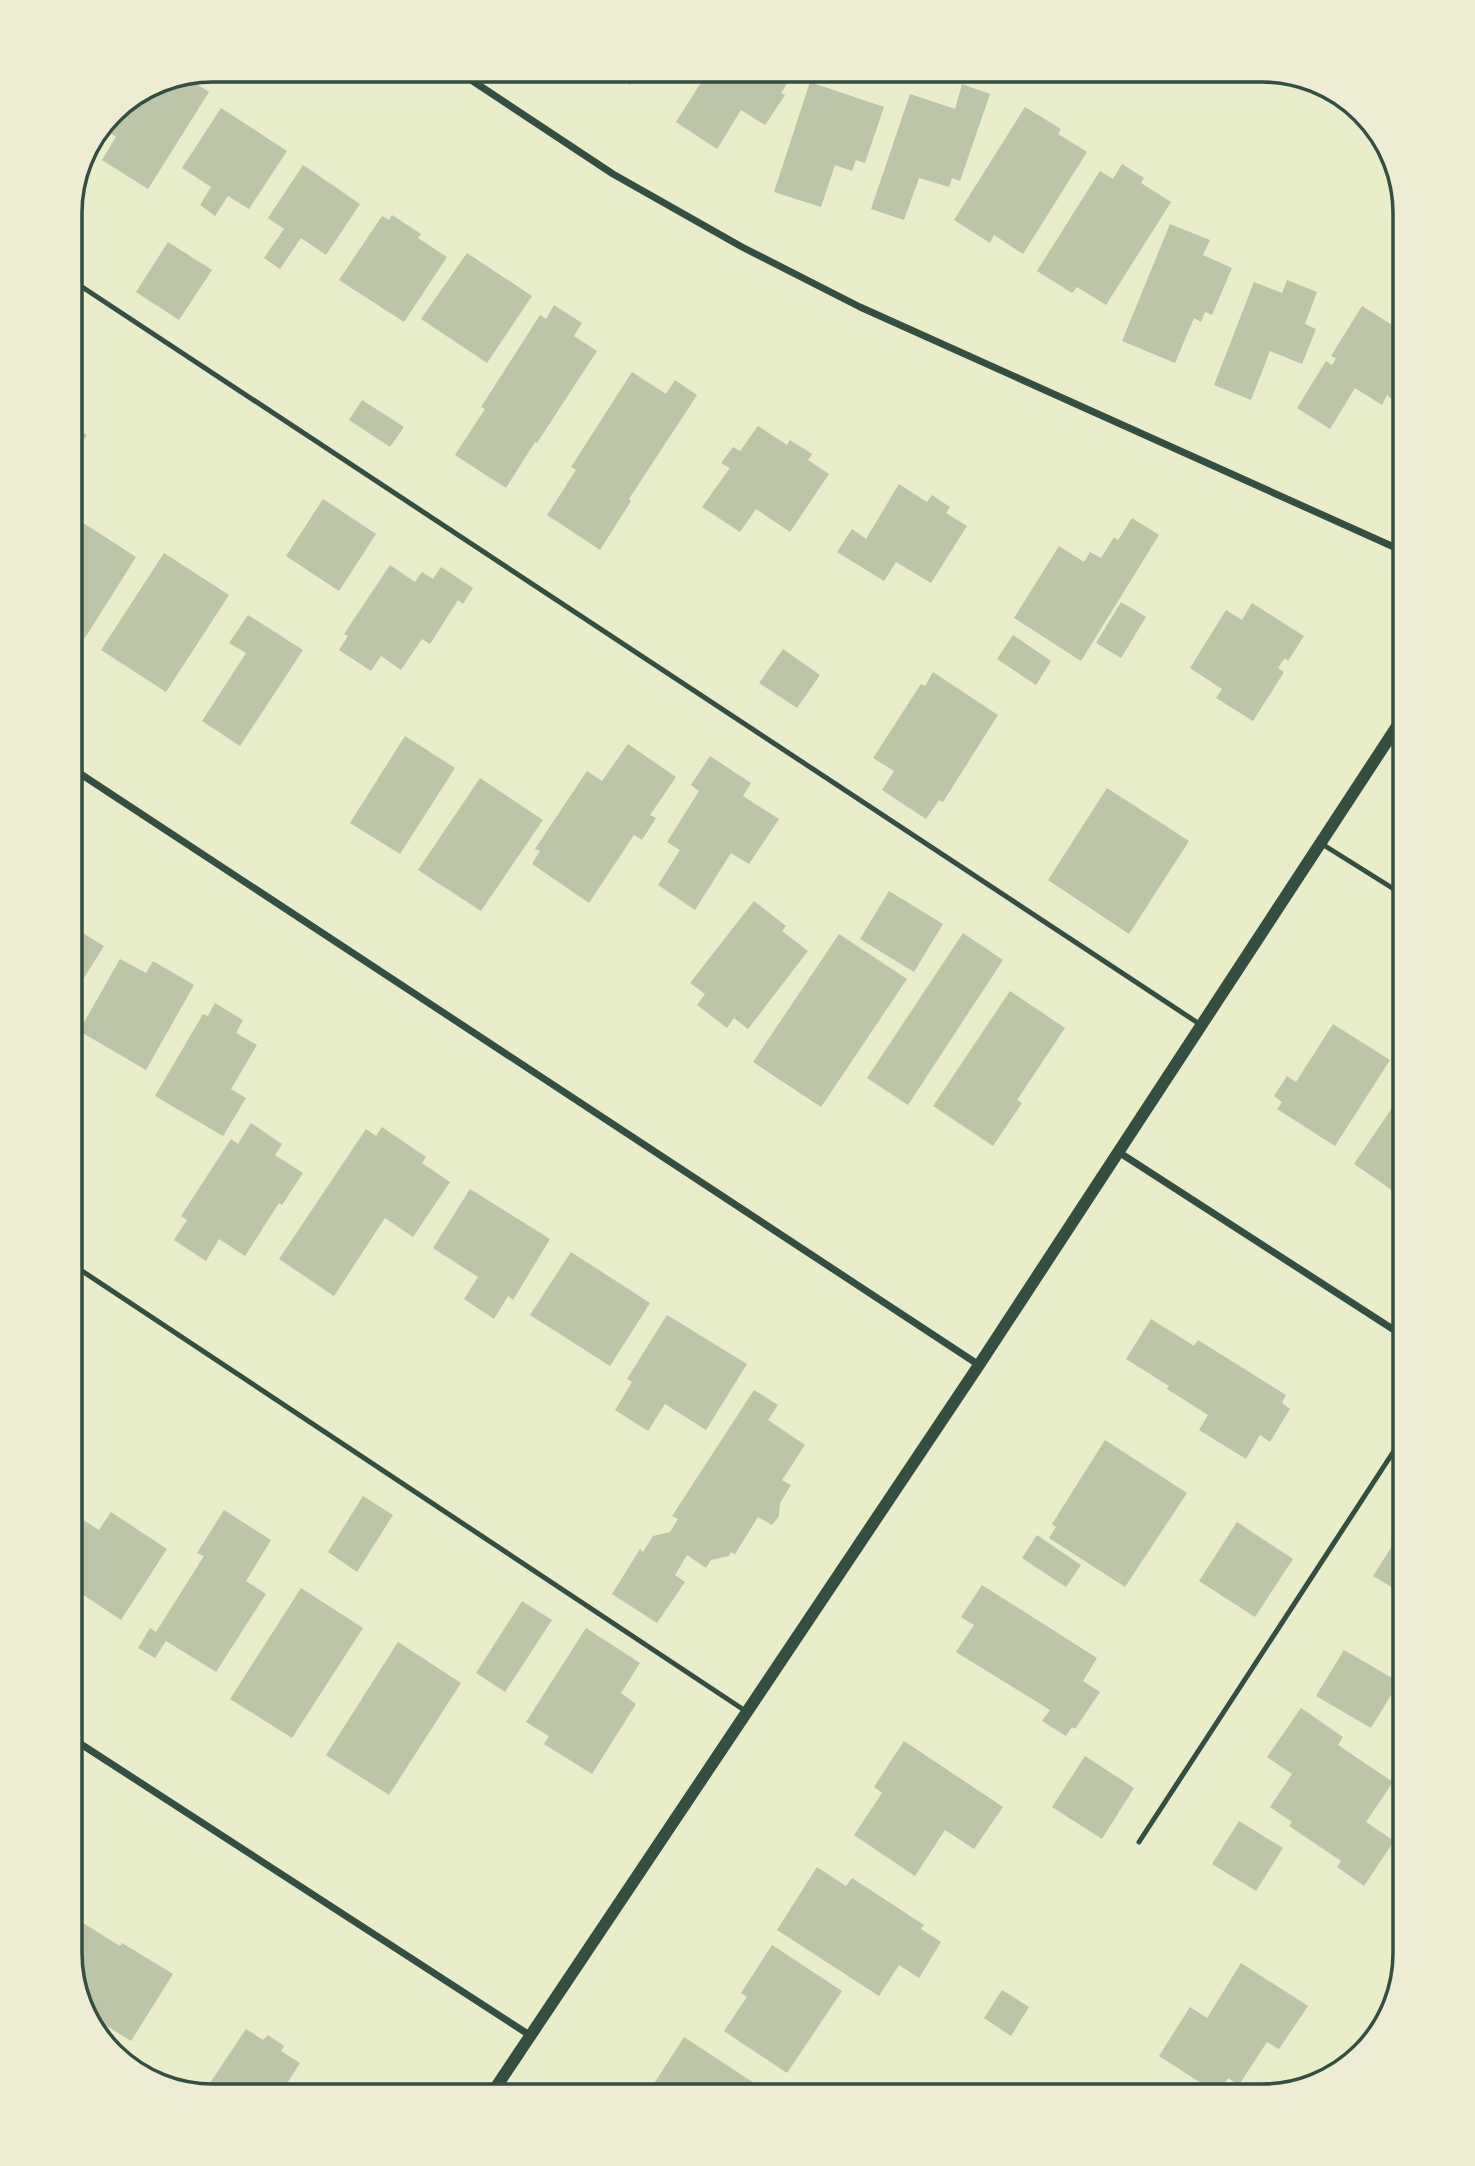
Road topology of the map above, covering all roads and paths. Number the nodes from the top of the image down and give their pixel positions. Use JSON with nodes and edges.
{"nodes":[{"id":1,"x":476,"y":83,"type":"edge"},
{"id":2,"x":83,"y":288,"type":"edge"},
{"id":3,"x":1393,"y":547,"type":"edge"},
{"id":4,"x":1393,"y":732,"type":"edge"},
{"id":5,"x":83,"y":775,"type":"edge"},
{"id":6,"x":1319,"y":842,"type":"junction"},
{"id":7,"x":1393,"y":888,"type":"edge"},
{"id":8,"x":1201,"y":1025,"type":"junction"},
{"id":9,"x":1118,"y":1152,"type":"junction"},
{"id":10,"x":82,"y":1271,"type":"edge"},
{"id":11,"x":1393,"y":1329,"type":"edge"},
{"id":12,"x":979,"y":1365,"type":"junction"},
{"id":13,"x":1393,"y":1452,"type":"edge"},
{"id":14,"x":747,"y":1712,"type":"junction"},
{"id":15,"x":82,"y":1745,"type":"edge"},
{"id":16,"x":1139,"y":1842,"type":"dead end"},
{"id":17,"x":531,"y":2036,"type":"junction"},
{"id":18,"x":499,"y":2083,"type":"edge"}],
"edges":[{"from":1,"to":3,"type":"street"},
{"from":2,"to":8,"type":"lane"},
{"from":4,"to":6,"type":"street"},
{"from":5,"to":12,"type":"street"},
{"from":6,"to":7,"type":"lane"},
{"from":6,"to":8,"type":"street"},
{"from":8,"to":9,"type":"street"},
{"from":9,"to":11,"type":"street"},
{"from":9,"to":12,"type":"street"},
{"from":10,"to":14,"type":"lane"},
{"from":12,"to":14,"type":"street"},
{"from":13,"to":16,"type":"lane"},
{"from":14,"to":17,"type":"street"},
{"from":15,"to":17,"type":"street"},
{"from":17,"to":18,"type":"street"}]}
